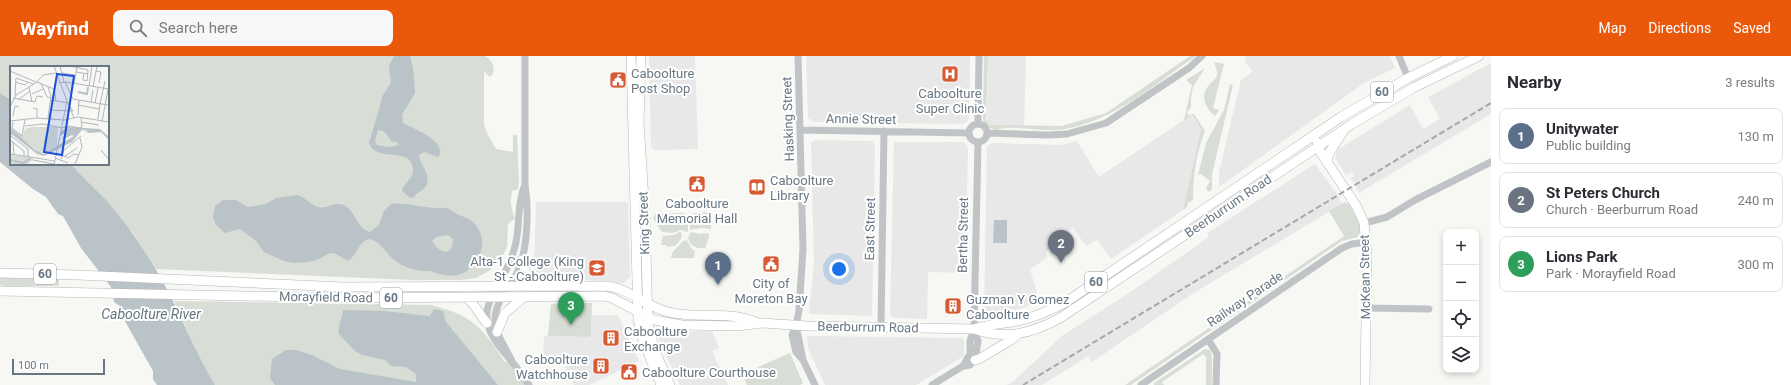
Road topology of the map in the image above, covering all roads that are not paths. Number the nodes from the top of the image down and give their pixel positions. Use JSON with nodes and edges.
{"nodes":[{"id":1,"x":525,"y":56,"type":"edge"},
{"id":2,"x":631,"y":56,"type":"edge"},
{"id":3,"x":641,"y":56,"type":"edge"},
{"id":4,"x":798,"y":56,"type":"edge"},
{"id":5,"x":979,"y":56,"type":"edge"},
{"id":6,"x":1202,"y":56,"type":"edge"},
{"id":7,"x":1399,"y":56,"type":"edge"},
{"id":8,"x":1453,"y":56,"type":"edge"},
{"id":9,"x":1479,"y":56,"type":"edge"},
{"id":10,"x":1408,"y":78,"type":"junction"},
{"id":11,"x":978,"y":124,"type":"junction"},
{"id":12,"x":1345,"y":128,"type":"junction"},
{"id":13,"x":800,"y":130,"type":"junction"},
{"id":14,"x":884,"y":131,"type":"junction"},
{"id":15,"x":969,"y":133,"type":"junction"},
{"id":16,"x":987,"y":133,"type":"junction"},
{"id":17,"x":1315,"y":134,"type":"junction"},
{"id":18,"x":978,"y":142,"type":"junction"},
{"id":19,"x":1318,"y":146,"type":"junction"},
{"id":20,"x":1327,"y":162,"type":"junction"},
{"id":21,"x":1491,"y":162,"type":"edge"},
{"id":22,"x":524,"y":185,"type":"junction"},
{"id":23,"x":1364,"y":223,"type":"junction"},
{"id":24,"x":1366,"y":242,"type":"junction"},
{"id":25,"x":522,"y":260,"type":"junction"},
{"id":26,"x":0,"y":273,"type":"edge"},
{"id":27,"x":498,"y":286,"type":"junction"},
{"id":28,"x":510,"y":286,"type":"junction"},
{"id":29,"x":530,"y":286,"type":"junction"},
{"id":30,"x":0,"y":291,"type":"edge"},
{"id":31,"x":636,"y":296,"type":"junction"},
{"id":32,"x":467,"y":298,"type":"junction"},
{"id":33,"x":491,"y":298,"type":"junction"},
{"id":34,"x":502,"y":298,"type":"junction"},
{"id":35,"x":523,"y":298,"type":"junction"},
{"id":36,"x":647,"y":302,"type":"junction"},
{"id":37,"x":1366,"y":308,"type":"junction"},
{"id":38,"x":1429,"y":309,"type":"dead end"},
{"id":39,"x":637,"y":312,"type":"junction"},
{"id":40,"x":647,"y":317,"type":"junction"},
{"id":41,"x":487,"y":323,"type":"junction"},
{"id":42,"x":762,"y":323,"type":"junction"},
{"id":43,"x":796,"y":325,"type":"junction"},
{"id":44,"x":880,"y":328,"type":"junction"},
{"id":45,"x":974,"y":329,"type":"junction"},
{"id":46,"x":497,"y":332,"type":"junction"},
{"id":47,"x":1018,"y":334,"type":"junction"},
{"id":48,"x":1208,"y":338,"type":"junction"},
{"id":49,"x":975,"y":360,"type":"junction"},
{"id":50,"x":512,"y":361,"type":"junction"},
{"id":51,"x":963,"y":366,"type":"junction"},
{"id":52,"x":529,"y":385,"type":"edge"},
{"id":53,"x":661,"y":385,"type":"edge"},
{"id":54,"x":670,"y":385,"type":"edge"},
{"id":55,"x":815,"y":385,"type":"edge"},
{"id":56,"x":932,"y":385,"type":"edge"},
{"id":57,"x":1141,"y":385,"type":"edge"},
{"id":58,"x":1216,"y":385,"type":"edge"},
{"id":59,"x":1364,"y":385,"type":"edge"}],
"edges":[{"from":1,"to":22,"type":"street"},
{"from":2,"to":31,"type":"main road","name":"King Street"},
{"from":3,"to":36,"type":"main road","name":"King Street"},
{"from":4,"to":13,"type":"street","name":"Hasking Street"},
{"from":5,"to":11,"type":"street"},
{"from":6,"to":16,"type":"street"},
{"from":7,"to":10,"type":"street"},
{"from":8,"to":10,"type":"main road","name":"Beerburrum Road","number":"60"},
{"from":9,"to":12,"type":"main road","name":"Beerburrum Road","number":"60"},
{"from":10,"to":17,"type":"main road","name":"Beerburrum Road","number":"60"},
{"from":11,"to":15,"type":"street"},
{"from":11,"to":16,"type":"street"},
{"from":12,"to":19,"type":"main road","name":"Beerburrum Road","number":"60"},
{"from":12,"to":20,"type":"main road"},
{"from":13,"to":14,"type":"street","name":"Annie Street"},
{"from":13,"to":43,"type":"street","name":"Hasking Street"},
{"from":14,"to":15,"type":"street","name":"Annie Street"},
{"from":14,"to":44,"type":"street","name":"East Street"},
{"from":15,"to":18,"type":"street"},
{"from":16,"to":18,"type":"street"},
{"from":17,"to":19,"type":"main road","name":"McKean Street"},
{"from":17,"to":45,"type":"main road","name":"Beerburrum Road","number":"60"},
{"from":18,"to":45,"type":"street","name":"Bertha Street"},
{"from":19,"to":20,"type":"main road","name":"McKean Street"},
{"from":19,"to":47,"type":"main road","name":"Beerburrum Road","number":"60"},
{"from":20,"to":23,"type":"main road","name":"McKean Street"},
{"from":21,"to":23,"type":"street"},
{"from":22,"to":25,"type":"street"},
{"from":22,"to":27,"type":"street"},
{"from":23,"to":24,"type":"main road","name":"McKean Street"},
{"from":24,"to":37,"type":"main road","name":"McKean Street"},
{"from":24,"to":48,"type":"street","name":"Railway Parade"},
{"from":25,"to":28,"type":"street"},
{"from":25,"to":29,"type":"main road"},
{"from":26,"to":27,"type":"main road","name":"Morayfield Road","number":"60"},
{"from":27,"to":28,"type":"main road","name":"Morayfield Road","number":"60"},
{"from":27,"to":33,"type":"street"},
{"from":28,"to":29,"type":"main road","name":"Morayfield Road","number":"60"},
{"from":28,"to":34,"type":"street"},
{"from":29,"to":31,"type":"main road","name":"Morayfield Road","number":"60"},
{"from":30,"to":32,"type":"main road","name":"Morayfield Road","number":"60"},
{"from":31,"to":36,"type":"main road","name":"Morayfield Road","number":"60"},
{"from":31,"to":39,"type":"main road","name":"King Street"},
{"from":32,"to":33,"type":"main road","name":"Morayfield Road","number":"60"},
{"from":32,"to":41,"type":"main road"},
{"from":33,"to":34,"type":"main road","name":"Morayfield Road","number":"60"},
{"from":33,"to":41,"type":"street"},
{"from":34,"to":35,"type":"main road","name":"Morayfield Road","number":"60"},
{"from":34,"to":46,"type":"street"},
{"from":35,"to":39,"type":"main road","name":"Morayfield Road","number":"60"},
{"from":35,"to":46,"type":"main road"},
{"from":36,"to":40,"type":"main road","name":"King Street"},
{"from":36,"to":42,"type":"main road","name":"Beerburrum Road","number":"60"},
{"from":37,"to":38,"type":"street"},
{"from":37,"to":59,"type":"main road","name":"McKean Street"},
{"from":39,"to":40,"type":"main road","name":"Morayfield Road","number":"60"},
{"from":39,"to":53,"type":"main road","name":"King Street"},
{"from":40,"to":42,"type":"main road","name":"Beerburrum Road","number":"60"},
{"from":40,"to":54,"type":"main road","name":"King Street"},
{"from":41,"to":50,"type":"street"},
{"from":42,"to":43,"type":"main road","name":"Beerburrum Road","number":"60"},
{"from":43,"to":44,"type":"main road","name":"Beerburrum Road","number":"60"},
{"from":43,"to":55,"type":"street"},
{"from":44,"to":45,"type":"main road","name":"Beerburrum Road","number":"60"},
{"from":45,"to":47,"type":"main road","name":"Beerburrum Road","number":"60"},
{"from":45,"to":49,"type":"street"},
{"from":45,"to":51,"type":"street"},
{"from":46,"to":50,"type":"street"},
{"from":47,"to":49,"type":"main road"},
{"from":48,"to":57,"type":"street","name":"Railway Parade"},
{"from":48,"to":58,"type":"street"},
{"from":49,"to":51,"type":"street"},
{"from":50,"to":52,"type":"street"},
{"from":51,"to":56,"type":"street"}]}
